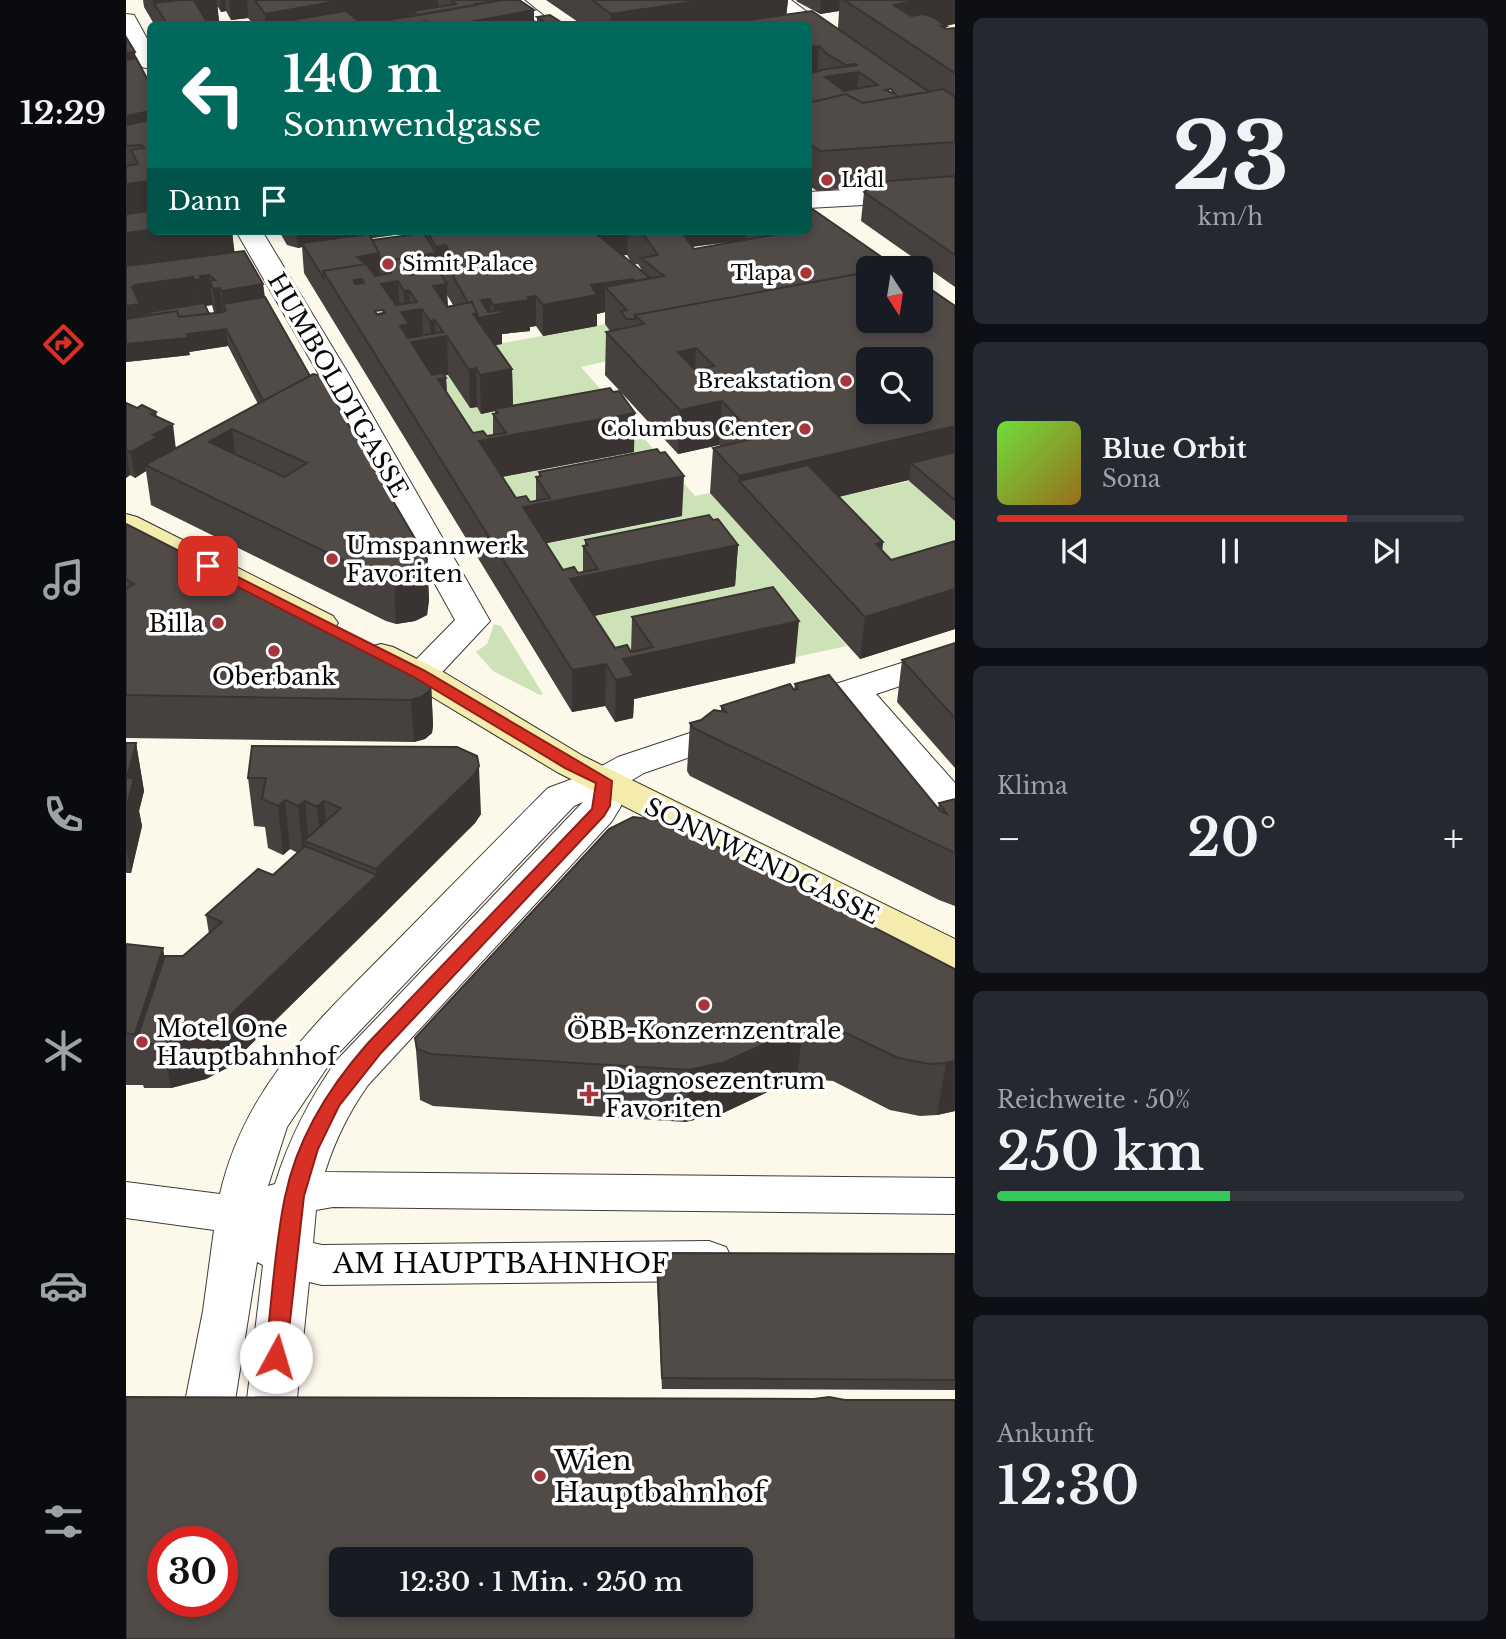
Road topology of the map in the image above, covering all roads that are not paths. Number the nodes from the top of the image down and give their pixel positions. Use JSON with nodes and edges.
{"nodes":[{"id":1,"x":137,"y":0,"type":"edge"},
{"id":2,"x":510,"y":0,"type":"edge"},
{"id":3,"x":777,"y":0,"type":"edge"},
{"id":4,"x":126,"y":2,"type":"edge"},
{"id":5,"x":126,"y":20,"type":"edge"},
{"id":6,"x":537,"y":21,"type":"edge"},
{"id":7,"x":804,"y":21,"type":"edge"},
{"id":8,"x":840,"y":22,"type":"dead end"},
{"id":9,"x":812,"y":26,"type":"edge"},
{"id":10,"x":812,"y":27,"type":"edge"},
{"id":11,"x":147,"y":57,"type":"edge"},
{"id":12,"x":859,"y":58,"type":"edge"},
{"id":13,"x":955,"y":192,"type":"edge"},
{"id":14,"x":812,"y":211,"type":"edge"},
{"id":15,"x":251,"y":235,"type":"edge"},
{"id":16,"x":126,"y":524,"type":"edge"},
{"id":17,"x":955,"y":656,"type":"edge"},
{"id":18,"x":420,"y":674,"type":"junction"},
{"id":19,"x":852,"y":689,"type":"junction"},
{"id":20,"x":604,"y":781,"type":"junction"},
{"id":21,"x":955,"y":807,"type":"edge"},
{"id":22,"x":955,"y":957,"type":"edge"},
{"id":23,"x":295,"y":1196,"type":"junction"},
{"id":24,"x":955,"y":1196,"type":"edge"},
{"id":25,"x":126,"y":1200,"type":"edge"},
{"id":26,"x":238,"y":1215,"type":"junction"},
{"id":27,"x":289,"y":1258,"type":"junction"},
{"id":28,"x":746,"y":1261,"type":"edge"},
{"id":29,"x":209,"y":1407,"type":"edge"},
{"id":30,"x":271,"y":1408,"type":"edge"}],
"edges":[{"from":1,"to":4,"type":"street"},
{"from":2,"to":6,"type":"street"},
{"from":3,"to":7,"type":"street"},
{"from":5,"to":11,"type":"street"},
{"from":8,"to":9,"type":"street"},
{"from":10,"to":12,"type":"street"},
{"from":13,"to":14,"type":"street"},
{"from":15,"to":18,"type":"street","name":"HUMBOLDTGASSE"},
{"from":16,"to":18,"type":"main road","name":"SONNWENDGASSE"},
{"from":17,"to":19,"type":"street"},
{"from":18,"to":20,"type":"main road","name":"SONNWENDGASSE"},
{"from":19,"to":20,"type":"street"},
{"from":19,"to":21,"type":"street"},
{"from":20,"to":22,"type":"main road","name":"SONNWENDGASSE"},
{"from":20,"to":23,"type":"street"},
{"from":20,"to":26,"type":"street"},
{"from":23,"to":24,"type":"street"},
{"from":23,"to":26,"type":"street"},
{"from":23,"to":27,"type":"street"},
{"from":25,"to":26,"type":"street"},
{"from":26,"to":27,"type":"street","name":"AM HAUPTBAHNHOF"},
{"from":26,"to":29,"type":"street"},
{"from":27,"to":28,"type":"street","name":"AM HAUPTBAHNHOF"},
{"from":27,"to":30,"type":"street"}]}
